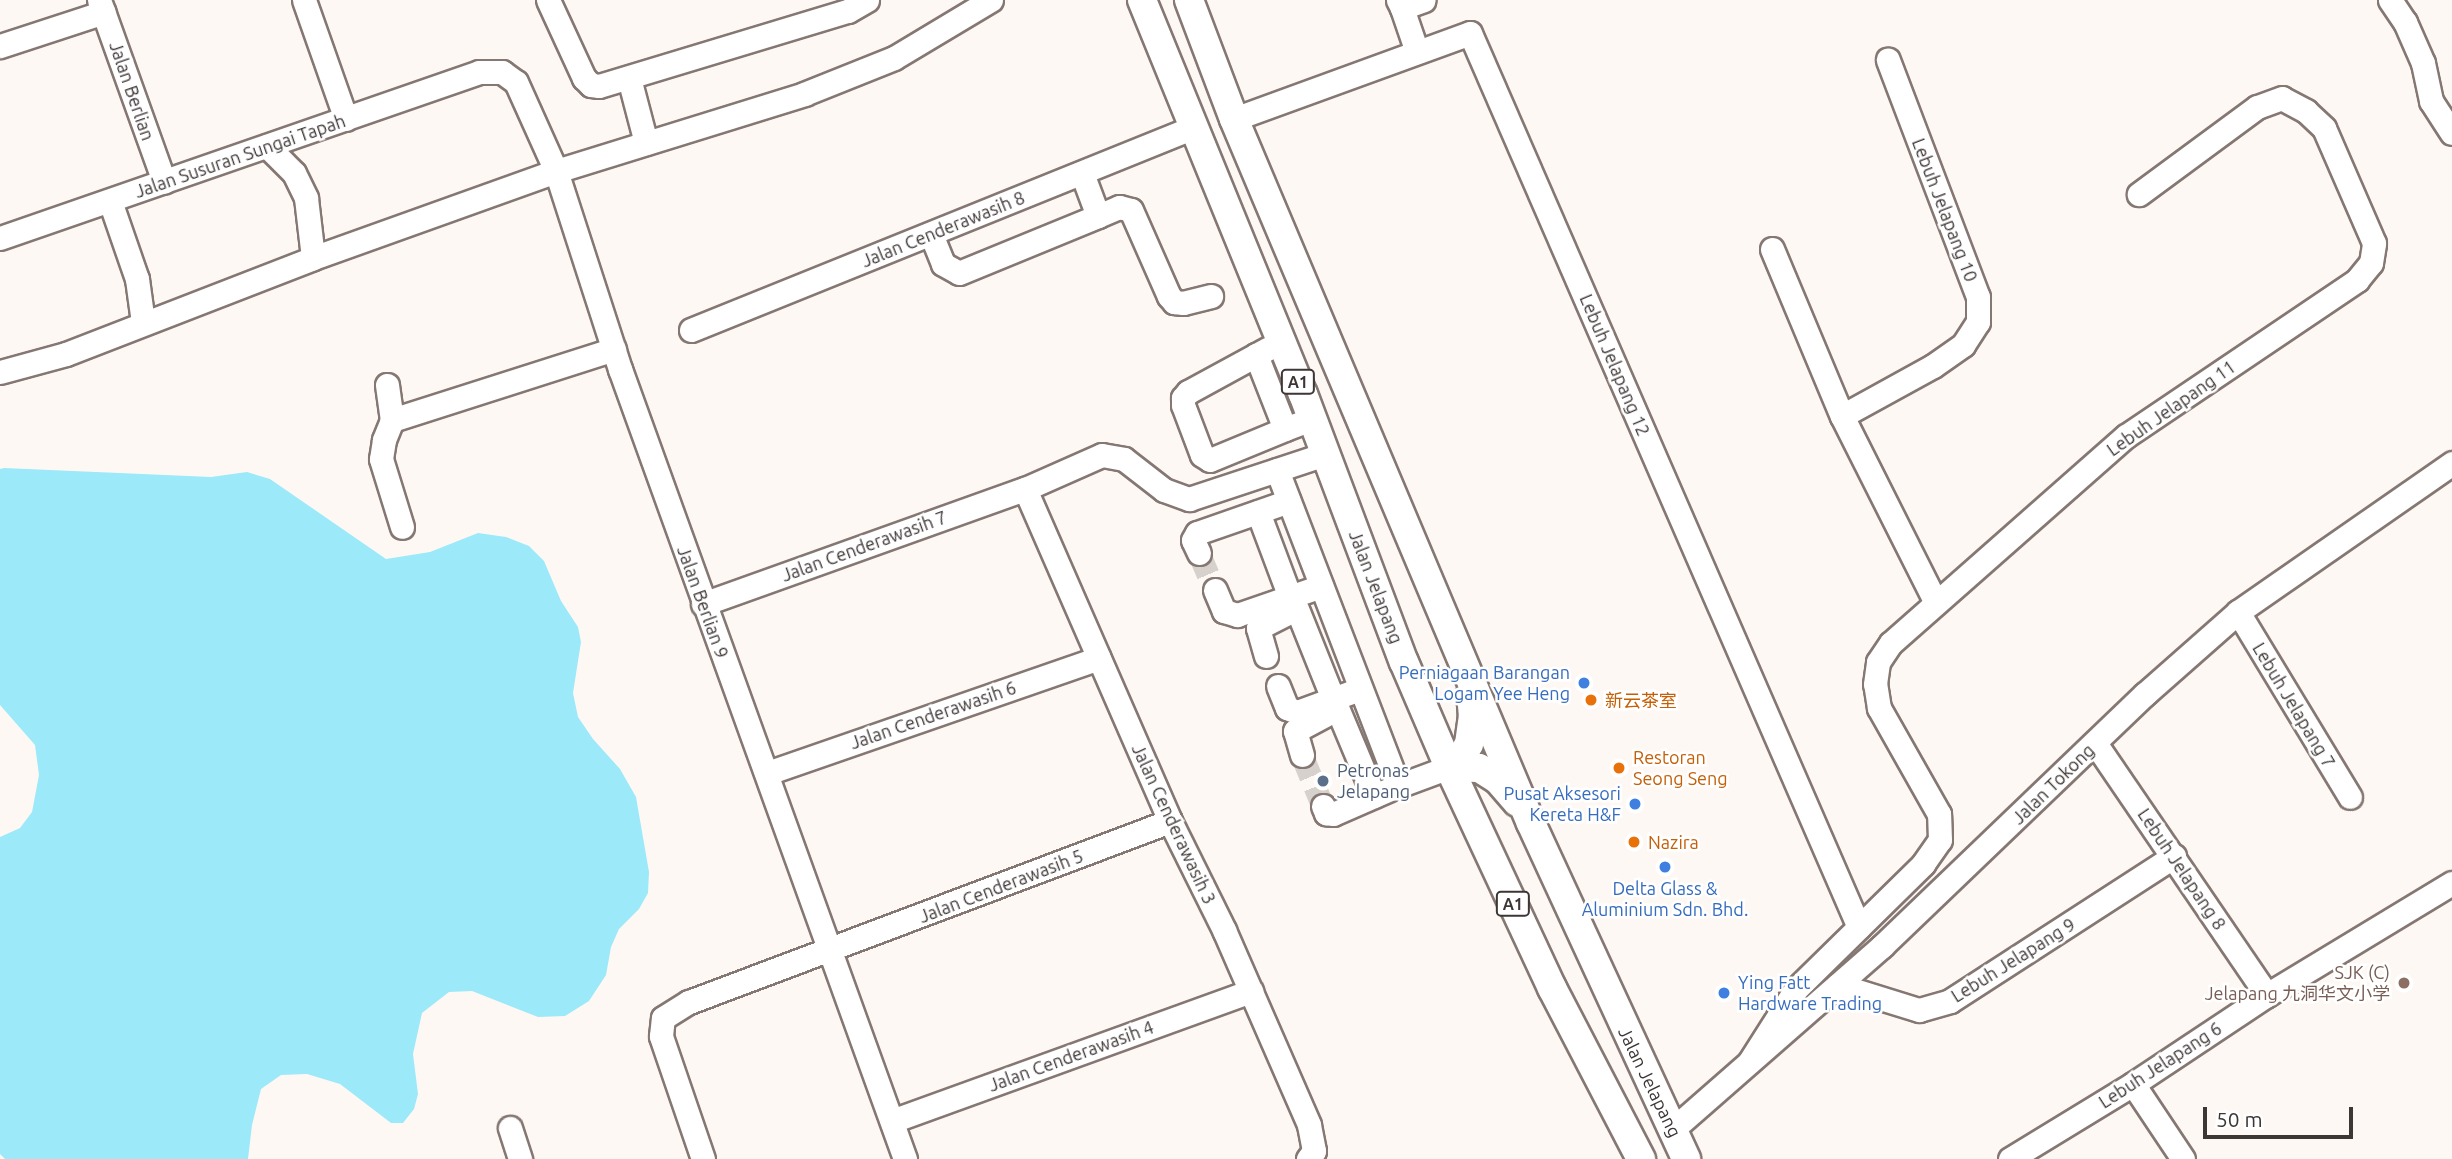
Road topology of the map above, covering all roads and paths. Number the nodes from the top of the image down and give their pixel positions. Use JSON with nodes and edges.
{"nodes":[{"id":1,"x":304,"y":0,"type":"edge"},
{"id":2,"x":548,"y":0,"type":"edge"},
{"id":3,"x":867,"y":0,"type":"edge"},
{"id":4,"x":991,"y":0,"type":"edge"},
{"id":5,"x":1142,"y":0,"type":"edge"},
{"id":6,"x":1189,"y":0,"type":"edge"},
{"id":7,"x":1424,"y":0,"type":"edge"},
{"id":8,"x":2390,"y":0,"type":"edge"},
{"id":9,"x":1400,"y":4,"type":"edge"},
{"id":10,"x":101,"y":6,"type":"edge"},
{"id":11,"x":0,"y":46,"type":"edge"},
{"id":12,"x":1417,"y":52,"type":"junction"},
{"id":13,"x":1888,"y":60,"type":"dead end"},
{"id":14,"x":479,"y":72,"type":"joint"},
{"id":15,"x":629,"y":78,"type":"junction"},
{"id":16,"x":346,"y":119,"type":"junction"},
{"id":17,"x":1234,"y":119,"type":"junction"},
{"id":18,"x":1194,"y":127,"type":"junction"},
{"id":19,"x":2452,"y":133,"type":"edge"},
{"id":20,"x":646,"y":144,"type":"junction"},
{"id":21,"x":267,"y":146,"type":"junction"},
{"id":22,"x":556,"y":171,"type":"junction"},
{"id":23,"x":1082,"y":173,"type":"junction"},
{"id":24,"x":164,"y":182,"type":"junction"},
{"id":25,"x":2139,"y":194,"type":"dead end"},
{"id":26,"x":110,"y":201,"type":"junction"},
{"id":27,"x":1098,"y":216,"type":"junction"},
{"id":28,"x":931,"y":234,"type":"junction"},
{"id":29,"x":0,"y":239,"type":"edge"},
{"id":30,"x":1772,"y":249,"type":"dead end"},
{"id":31,"x":313,"y":258,"type":"junction"},
{"id":32,"x":1211,"y":296,"type":"dead end"},
{"id":33,"x":143,"y":322,"type":"junction"},
{"id":34,"x":691,"y":330,"type":"dead end"},
{"id":35,"x":1282,"y":341,"type":"junction"},
{"id":36,"x":614,"y":349,"type":"junction"},
{"id":37,"x":1256,"y":355,"type":"junction"},
{"id":38,"x":0,"y":372,"type":"edge"},
{"id":39,"x":387,"y":385,"type":"dead end"},
{"id":40,"x":1842,"y":416,"type":"junction"},
{"id":41,"x":1312,"y":418,"type":"junction"},
{"id":42,"x":392,"y":420,"type":"junction"},
{"id":43,"x":1285,"y":429,"type":"junction"},
{"id":44,"x":1325,"y":454,"type":"junction"},
{"id":45,"x":2452,"y":463,"type":"edge"},
{"id":46,"x":1277,"y":470,"type":"junction"},
{"id":47,"x":1227,"y":487,"type":"junction"},
{"id":48,"x":1025,"y":489,"type":"junction"},
{"id":49,"x":1289,"y":501,"type":"junction"},
{"id":50,"x":1248,"y":515,"type":"junction"},
{"id":51,"x":402,"y":527,"type":"dead end"},
{"id":52,"x":1199,"y":553,"type":"dead end"},
{"id":53,"x":1214,"y":590,"type":"tunnel mouth"},
{"id":54,"x":1323,"y":592,"type":"junction"},
{"id":55,"x":1935,"y":601,"type":"junction"},
{"id":56,"x":1293,"y":603,"type":"junction"},
{"id":57,"x":703,"y":604,"type":"junction"},
{"id":58,"x":2238,"y":612,"type":"junction"},
{"id":59,"x":1266,"y":656,"type":"dead end"},
{"id":60,"x":1099,"y":658,"type":"junction"},
{"id":61,"x":1466,"y":667,"type":"junction"},
{"id":62,"x":1278,"y":686,"type":"dead end"},
{"id":63,"x":1362,"y":694,"type":"junction"},
{"id":64,"x":1335,"y":705,"type":"junction"},
{"id":65,"x":2095,"y":743,"type":"junction"},
{"id":66,"x":1302,"y":755,"type":"tunnel mouth"},
{"id":67,"x":1449,"y":767,"type":"junction"},
{"id":68,"x":767,"y":773,"type":"junction"},
{"id":69,"x":1398,"y":786,"type":"junction"},
{"id":70,"x":1374,"y":796,"type":"junction"},
{"id":71,"x":2350,"y":797,"type":"dead end"},
{"id":72,"x":1323,"y":806,"type":"dead end"},
{"id":73,"x":1170,"y":821,"type":"junction"},
{"id":74,"x":1531,"y":822,"type":"junction"},
{"id":75,"x":2174,"y":856,"type":"junction"},
{"id":76,"x":2452,"y":883,"type":"edge"},
{"id":77,"x":1859,"y":928,"type":"junction"},
{"id":78,"x":832,"y":951,"type":"junction"},
{"id":79,"x":1838,"y":985,"type":"junction"},
{"id":80,"x":1251,"y":991,"type":"junction"},
{"id":81,"x":2267,"y":995,"type":"junction"},
{"id":82,"x":1750,"y":1061,"type":"junction"},
{"id":83,"x":2133,"y":1084,"type":"junction"},
{"id":84,"x":892,"y":1121,"type":"junction"},
{"id":85,"x":510,"y":1128,"type":"dead end"},
{"id":86,"x":1673,"y":1129,"type":"junction"},
{"id":87,"x":1315,"y":1156,"type":"edge"},
{"id":88,"x":520,"y":1159,"type":"edge"},
{"id":89,"x":703,"y":1159,"type":"edge"},
{"id":90,"x":905,"y":1159,"type":"edge"},
{"id":91,"x":1641,"y":1159,"type":"edge"},
{"id":92,"x":1686,"y":1159,"type":"edge"},
{"id":93,"x":2010,"y":1159,"type":"edge"},
{"id":94,"x":2183,"y":1159,"type":"edge"}],
"edges":[{"from":1,"to":16,"type":"street"},
{"from":2,"to":15,"type":"street"},
{"from":3,"to":15,"type":"street"},
{"from":4,"to":20,"type":"street"},
{"from":5,"to":18,"type":"main road","name":"Jalan Jelapang","number":"A1"},
{"from":6,"to":17,"type":"main road","name":"Jalan Jelapang","number":"A1"},
{"from":7,"to":9,"type":"street"},
{"from":8,"to":19,"type":"street"},
{"from":9,"to":12,"type":"street"},
{"from":10,"to":11,"type":"street"},
{"from":10,"to":24,"type":"street","name":"Jalan Berlian"},
{"from":12,"to":17,"type":"street","name":"Lebuh Jelapang 12"},
{"from":12,"to":77,"type":"street","name":"Lebuh Jelapang 12"},
{"from":13,"to":40,"type":"street","name":"Lebuh Jelapang 10"},
{"from":14,"to":16,"type":"street","name":"Jalan Susuran Sungai Tapah"},
{"from":14,"to":22,"type":"street","name":"Jalan Berlian 9"},
{"from":15,"to":20,"type":"street"},
{"from":16,"to":21,"type":"street","name":"Jalan Susuran Sungai Tapah"},
{"from":17,"to":61,"type":"main road","name":"Jalan Jelapang","number":"A1"},
{"from":18,"to":23,"type":"street","name":"Jalan Cenderawasih 8"},
{"from":18,"to":35,"type":"main road","name":"Jalan Jelapang","number":"A1"},
{"from":20,"to":22,"type":"street"},
{"from":21,"to":24,"type":"street","name":"Jalan Susuran Sungai Tapah"},
{"from":21,"to":31,"type":"street"},
{"from":22,"to":31,"type":"street"},
{"from":22,"to":36,"type":"street","name":"Jalan Berlian 9"},
{"from":23,"to":27,"type":"street"},
{"from":23,"to":28,"type":"street","name":"Jalan Cenderawasih 8"},
{"from":24,"to":26,"type":"street","name":"Jalan Susuran Sungai Tapah"},
{"from":25,"to":55,"type":"street","name":"Lebuh Jelapang 11"},
{"from":26,"to":29,"type":"street","name":"Jalan Susuran Sungai Tapah"},
{"from":26,"to":33,"type":"street"},
{"from":27,"to":28,"type":"street"},
{"from":27,"to":32,"type":"street"},
{"from":28,"to":34,"type":"street","name":"Jalan Cenderawasih 8"},
{"from":30,"to":40,"type":"street"},
{"from":31,"to":33,"type":"street"},
{"from":33,"to":38,"type":"street"},
{"from":35,"to":37,"type":"street"},
{"from":35,"to":41,"type":"main road","name":"Jalan Jelapang","number":"A1"},
{"from":36,"to":42,"type":"street"},
{"from":36,"to":57,"type":"street","name":"Jalan Berlian 9"},
{"from":37,"to":43,"type":"street"},
{"from":37,"to":43,"type":"street"},
{"from":39,"to":42,"type":"street"},
{"from":40,"to":55,"type":"street"},
{"from":41,"to":43,"type":"street"},
{"from":41,"to":44,"type":"main road","name":"Jalan Jelapang","number":"A1"},
{"from":42,"to":51,"type":"street"},
{"from":44,"to":46,"type":"street","name":"Jalan Cenderawasih 7"},
{"from":44,"to":67,"type":"main road","name":"Jalan Jelapang","number":"A1"},
{"from":45,"to":58,"type":"street","name":"Jalan Tokong"},
{"from":46,"to":47,"type":"street","name":"Jalan Cenderawasih 7"},
{"from":46,"to":49,"type":"street"},
{"from":47,"to":48,"type":"street","name":"Jalan Cenderawasih 7"},
{"from":47,"to":50,"type":"street"},
{"from":48,"to":57,"type":"street","name":"Jalan Cenderawasih 7"},
{"from":48,"to":60,"type":"street","name":"Jalan Cenderawasih 3"},
{"from":49,"to":50,"type":"street"},
{"from":49,"to":54,"type":"street"},
{"from":50,"to":52,"type":"street"},
{"from":50,"to":56,"type":"street"},
{"from":53,"to":56,"type":"street"},
{"from":54,"to":56,"type":"street"},
{"from":54,"to":63,"type":"street"},
{"from":55,"to":77,"type":"street","name":"Lebuh Jelapang 11"},
{"from":56,"to":59,"type":"street"},
{"from":56,"to":64,"type":"street"},
{"from":57,"to":68,"type":"street","name":"Jalan Berlian 9"},
{"from":58,"to":65,"type":"street","name":"Jalan Tokong"},
{"from":58,"to":71,"type":"street","name":"Lebuh Jelapang 7"},
{"from":60,"to":68,"type":"street","name":"Jalan Cenderawasih 6"},
{"from":60,"to":73,"type":"street","name":"Jalan Cenderawasih 3"},
{"from":61,"to":67,"type":"main road"},
{"from":61,"to":74,"type":"main road","name":"Jalan Jelapang","number":"A1"},
{"from":62,"to":64,"type":"street"},
{"from":63,"to":64,"type":"street"},
{"from":63,"to":69,"type":"street"},
{"from":64,"to":66,"type":"street"},
{"from":64,"to":70,"type":"street"},
{"from":65,"to":75,"type":"street","name":"Lebuh Jelapang 8"},
{"from":65,"to":79,"type":"street","name":"Jalan Tokong"},
{"from":67,"to":69,"type":"street"},
{"from":67,"to":74,"type":"main road"},
{"from":67,"to":91,"type":"main road","name":"Jalan Jelapang","number":"A1"},
{"from":68,"to":78,"type":"street","name":"Jalan Berlian 9"},
{"from":69,"to":70,"type":"street"},
{"from":70,"to":72,"type":"street"},
{"from":73,"to":78,"type":"street","name":"Jalan Cenderawasih 5"},
{"from":73,"to":80,"type":"street","name":"Jalan Cenderawasih 3"},
{"from":74,"to":86,"type":"main road","name":"Jalan Jelapang","number":"A1"},
{"from":75,"to":79,"type":"street","name":"Lebuh Jelapang 9"},
{"from":75,"to":81,"type":"street","name":"Lebuh Jelapang 8"},
{"from":76,"to":81,"type":"street","name":"Lebuh Jelapang 6"},
{"from":77,"to":82,"type":"street","name":"Lebuh Jelapang 11"},
{"from":78,"to":84,"type":"street","name":"Jalan Berlian 9"},
{"from":78,"to":89,"type":"street","name":"Jalan Cenderawasih 5"},
{"from":79,"to":82,"type":"street","name":"Jalan Tokong"},
{"from":80,"to":84,"type":"street","name":"Jalan Cenderawasih 4"},
{"from":80,"to":87,"type":"street","name":"Jalan Cenderawasih 3"},
{"from":81,"to":83,"type":"street","name":"Lebuh Jelapang 6"},
{"from":82,"to":86,"type":"street","name":"Jalan Tokong"},
{"from":83,"to":93,"type":"street","name":"Lebuh Jelapang 6"},
{"from":83,"to":94,"type":"street"},
{"from":84,"to":90,"type":"street","name":"Jalan Berlian 9"},
{"from":85,"to":88,"type":"street"},
{"from":86,"to":92,"type":"main road","name":"Jalan Jelapang","number":"A1"}]}
